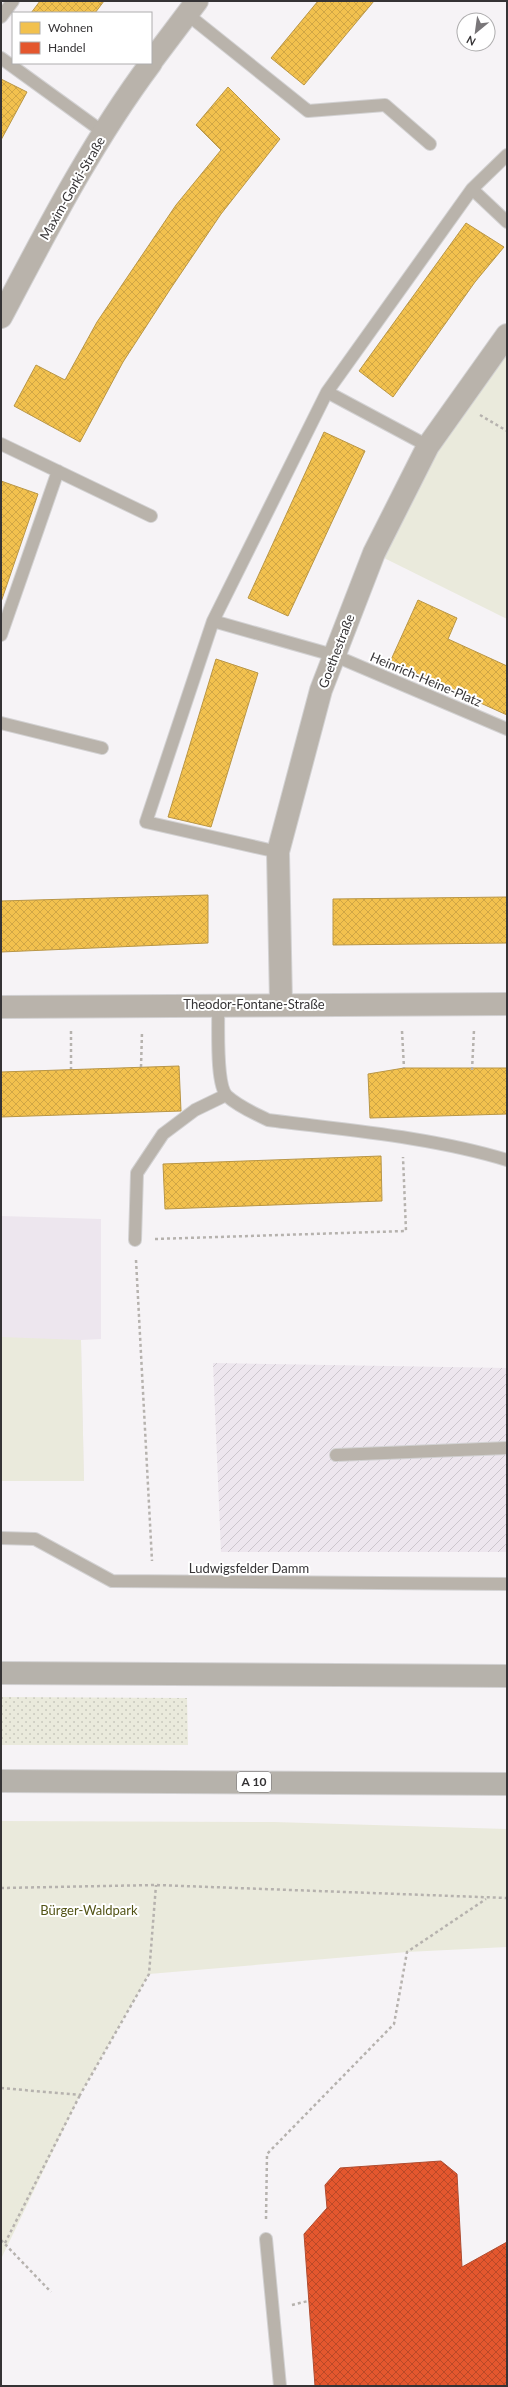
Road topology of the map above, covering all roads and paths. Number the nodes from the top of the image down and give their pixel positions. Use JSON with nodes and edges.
{"nodes":[{"id":1,"x":13,"y":1,"type":"edge"},
{"id":2,"x":192,"y":8,"type":"edge"},
{"id":3,"x":1,"y":17,"type":"edge"},
{"id":4,"x":1,"y":58,"type":"edge"},
{"id":5,"x":152,"y":62,"type":"edge"},
{"id":6,"x":150,"y":64,"type":"edge"},
{"id":7,"x":103,"y":132,"type":"junction"},
{"id":8,"x":430,"y":144,"type":"dead end"},
{"id":9,"x":507,"y":155,"type":"edge"},
{"id":10,"x":472,"y":189,"type":"junction"},
{"id":11,"x":507,"y":222,"type":"edge"},
{"id":12,"x":1,"y":317,"type":"edge"},
{"id":13,"x":507,"y":335,"type":"edge"},
{"id":14,"x":327,"y":392,"type":"junction"},
{"id":15,"x":460,"y":402,"type":"junction"},
{"id":16,"x":507,"y":432,"type":"edge"},
{"id":17,"x":1,"y":444,"type":"edge"},
{"id":18,"x":428,"y":446,"type":"junction"},
{"id":19,"x":58,"y":471,"type":"junction"},
{"id":20,"x":151,"y":516,"type":"dead end"},
{"id":21,"x":213,"y":621,"type":"junction"},
{"id":22,"x":1,"y":635,"type":"edge"},
{"id":23,"x":333,"y":655,"type":"junction"},
{"id":24,"x":1,"y":723,"type":"edge"},
{"id":25,"x":507,"y":729,"type":"edge"},
{"id":26,"x":102,"y":748,"type":"dead end"},
{"id":27,"x":278,"y":852,"type":"junction"},
{"id":28,"x":281,"y":1003,"type":"junction"},
{"id":29,"x":218,"y":1004,"type":"junction"},
{"id":30,"x":507,"y":1004,"type":"edge"},
{"id":31,"x":1,"y":1007,"type":"edge"},
{"id":32,"x":402,"y":1030,"type":"dead end"},
{"id":33,"x":474,"y":1030,"type":"dead end"},
{"id":34,"x":71,"y":1031,"type":"dead end"},
{"id":35,"x":142,"y":1032,"type":"dead end"},
{"id":36,"x":141,"y":1067,"type":"dead end"},
{"id":37,"x":404,"y":1068,"type":"dead end"},
{"id":38,"x":71,"y":1069,"type":"dead end"},
{"id":39,"x":472,"y":1070,"type":"dead end"},
{"id":40,"x":226,"y":1095,"type":"junction"},
{"id":41,"x":402,"y":1139,"type":"junction"},
{"id":42,"x":507,"y":1160,"type":"edge"},
{"id":43,"x":135,"y":1240,"type":"junction"},
{"id":44,"x":507,"y":1448,"type":"edge"},
{"id":45,"x":336,"y":1455,"type":"dead end"},
{"id":46,"x":1,"y":1538,"type":"edge"},
{"id":47,"x":154,"y":1582,"type":"junction"},
{"id":48,"x":507,"y":1584,"type":"edge"},
{"id":49,"x":1,"y":1673,"type":"edge"},
{"id":50,"x":507,"y":1676,"type":"edge"},
{"id":51,"x":1,"y":1781,"type":"edge"},
{"id":52,"x":507,"y":1784,"type":"edge"},
{"id":53,"x":156,"y":1885,"type":"junction"},
{"id":54,"x":1,"y":1888,"type":"edge"},
{"id":55,"x":487,"y":1898,"type":"junction"},
{"id":56,"x":507,"y":1898,"type":"edge"},
{"id":57,"x":1,"y":2088,"type":"edge"},
{"id":58,"x":80,"y":2095,"type":"junction"},
{"id":59,"x":266,"y":2239,"type":"joint"},
{"id":60,"x":1,"y":2240,"type":"edge"},
{"id":61,"x":5,"y":2244,"type":"junction"},
{"id":62,"x":51,"y":2292,"type":"dead end"},
{"id":63,"x":280,"y":2386,"type":"edge"}],
"edges":[{"from":1,"to":3,"type":"lane"},
{"from":2,"to":5,"type":"street","name":"Maxim-Gorki-Straße"},
{"from":2,"to":8,"type":"lane"},
{"from":4,"to":7,"type":"lane"},
{"from":6,"to":7,"type":"street","name":"Maxim-Gorki-Straße"},
{"from":7,"to":12,"type":"street","name":"Maxim-Gorki-Straße"},
{"from":9,"to":10,"type":"lane"},
{"from":10,"to":11,"type":"lane"},
{"from":10,"to":14,"type":"lane"},
{"from":13,"to":15,"type":"street","name":"Goethestraße"},
{"from":14,"to":18,"type":"lane"},
{"from":14,"to":21,"type":"lane"},
{"from":15,"to":16,"type":"path"},
{"from":15,"to":18,"type":"street","name":"Goethestraße"},
{"from":17,"to":19,"type":"lane"},
{"from":18,"to":23,"type":"street","name":"Goethestraße"},
{"from":19,"to":20,"type":"lane"},
{"from":19,"to":22,"type":"lane"},
{"from":21,"to":23,"type":"lane","name":"Heinrich-Heine-Platz"},
{"from":21,"to":27,"type":"lane"},
{"from":23,"to":25,"type":"lane","name":"Heinrich-Heine-Platz"},
{"from":23,"to":27,"type":"street","name":"Goethestraße"},
{"from":24,"to":26,"type":"lane"},
{"from":27,"to":28,"type":"street","name":"Goethestraße"},
{"from":28,"to":29,"type":"street","name":"Theodor-Fontane-Straße"},
{"from":28,"to":30,"type":"street","name":"Theodor-Fontane-Straße"},
{"from":29,"to":31,"type":"street","name":"Theodor-Fontane-Straße"},
{"from":29,"to":40,"type":"lane"},
{"from":32,"to":37,"type":"path"},
{"from":33,"to":39,"type":"path"},
{"from":34,"to":38,"type":"path"},
{"from":35,"to":36,"type":"path"},
{"from":40,"to":41,"type":"lane"},
{"from":40,"to":43,"type":"lane"},
{"from":41,"to":42,"type":"lane"},
{"from":41,"to":43,"type":"path"},
{"from":43,"to":47,"type":"path"},
{"from":44,"to":45,"type":"lane"},
{"from":46,"to":47,"type":"lane","name":"Ludwigsfelder Damm"},
{"from":47,"to":48,"type":"lane","name":"Ludwigsfelder Damm"},
{"from":49,"to":50,"type":"highway"},
{"from":51,"to":52,"type":"highway","number":"A 10"},
{"from":53,"to":54,"type":"path"},
{"from":53,"to":55,"type":"path"},
{"from":53,"to":58,"type":"path"},
{"from":55,"to":56,"type":"path"},
{"from":55,"to":59,"type":"path"},
{"from":57,"to":58,"type":"path"},
{"from":58,"to":61,"type":"path"},
{"from":59,"to":63,"type":"lane"},
{"from":60,"to":61,"type":"path"},
{"from":61,"to":62,"type":"path"}]}
